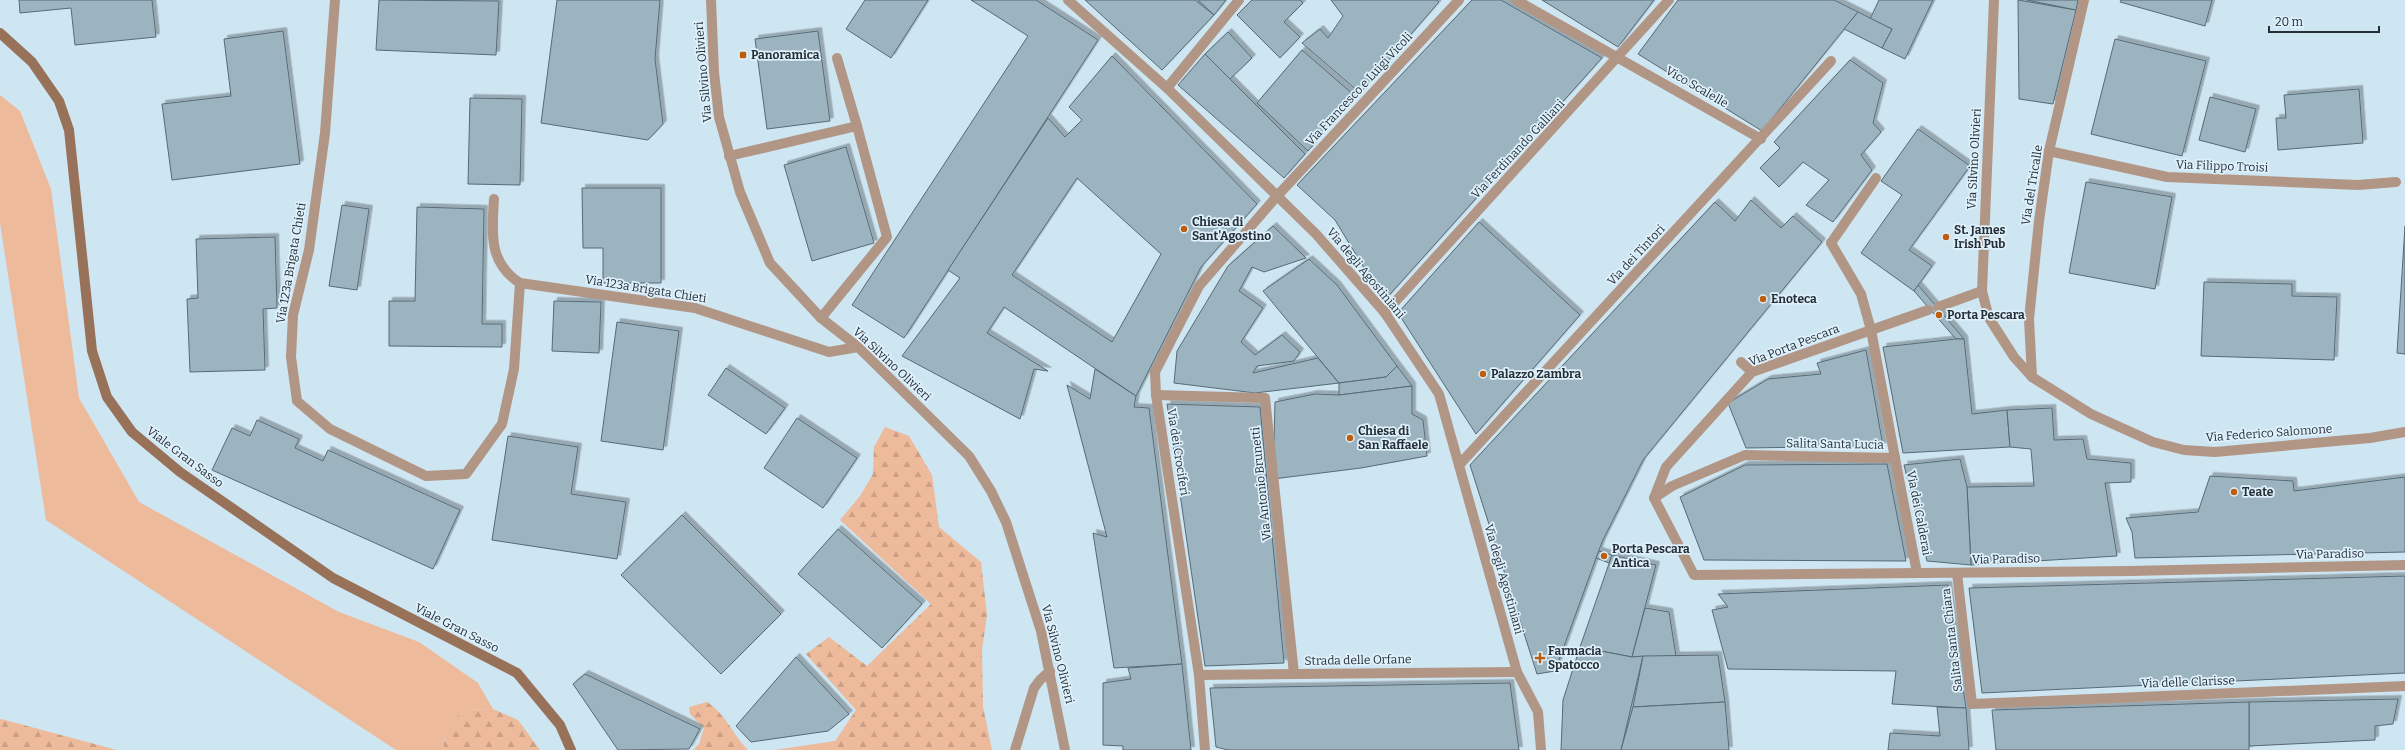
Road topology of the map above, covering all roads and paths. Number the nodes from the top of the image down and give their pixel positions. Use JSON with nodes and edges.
{"nodes":[{"id":1,"x":335,"y":0,"type":"edge"},
{"id":2,"x":711,"y":0,"type":"edge"},
{"id":3,"x":1068,"y":0,"type":"edge"},
{"id":4,"x":1239,"y":0,"type":"edge"},
{"id":5,"x":1516,"y":0,"type":"edge"},
{"id":6,"x":1670,"y":0,"type":"edge"},
{"id":7,"x":1994,"y":0,"type":"edge"},
{"id":8,"x":2084,"y":0,"type":"edge"},
{"id":9,"x":1455,"y":2,"type":"edge"},
{"id":10,"x":0,"y":33,"type":"edge"},
{"id":11,"x":837,"y":58,"type":"dead end"},
{"id":12,"x":1619,"y":58,"type":"junction"},
{"id":13,"x":1831,"y":61,"type":"dead end"},
{"id":14,"x":1167,"y":88,"type":"junction"},
{"id":15,"x":856,"y":126,"type":"junction"},
{"id":16,"x":1761,"y":139,"type":"junction"},
{"id":17,"x":2049,"y":151,"type":"junction"},
{"id":18,"x":729,"y":156,"type":"junction"},
{"id":19,"x":1876,"y":178,"type":"dead end"},
{"id":20,"x":2396,"y":182,"type":"dead end"},
{"id":21,"x":1278,"y":195,"type":"junction"},
{"id":22,"x":494,"y":199,"type":"dead end"},
{"id":23,"x":520,"y":283,"type":"junction"},
{"id":24,"x":1982,"y":291,"type":"junction"},
{"id":25,"x":1385,"y":313,"type":"junction"},
{"id":26,"x":822,"y":318,"type":"junction"},
{"id":27,"x":1871,"y":330,"type":"junction"},
{"id":28,"x":858,"y":347,"type":"junction"},
{"id":29,"x":1741,"y":362,"type":"dead end"},
{"id":30,"x":1752,"y":372,"type":"junction"},
{"id":31,"x":2032,"y":377,"type":"junction"},
{"id":32,"x":1156,"y":395,"type":"junction"},
{"id":33,"x":2405,"y":432,"type":"edge"},
{"id":34,"x":1895,"y":458,"type":"junction"},
{"id":35,"x":1459,"y":465,"type":"junction"},
{"id":36,"x":1654,"y":498,"type":"junction"},
{"id":37,"x":2405,"y":565,"type":"edge"},
{"id":38,"x":1917,"y":573,"type":"junction"},
{"id":39,"x":1957,"y":573,"type":"junction"},
{"id":40,"x":1050,"y":671,"type":"junction"},
{"id":41,"x":1517,"y":672,"type":"junction"},
{"id":42,"x":1294,"y":674,"type":"junction"},
{"id":43,"x":1199,"y":676,"type":"junction"},
{"id":44,"x":2405,"y":686,"type":"edge"},
{"id":45,"x":1972,"y":704,"type":"joint"},
{"id":46,"x":571,"y":750,"type":"edge"},
{"id":47,"x":1015,"y":750,"type":"edge"},
{"id":48,"x":1065,"y":750,"type":"edge"},
{"id":49,"x":1205,"y":750,"type":"edge"},
{"id":50,"x":1541,"y":750,"type":"edge"}],
"edges":[{"from":1,"to":23,"type":"street","name":"Via 123a Brigata Chieti"},
{"from":2,"to":18,"type":"street","name":"Via Silvino Olivieri"},
{"from":3,"to":14,"type":"street","name":"Via degli Agostiniani"},
{"from":4,"to":14,"type":"street"},
{"from":5,"to":12,"type":"street","name":"Vico Scalelle"},
{"from":6,"to":12,"type":"street","name":"Via Ferdinando Galliani"},
{"from":7,"to":24,"type":"street","name":"Via Silvino Olivieri"},
{"from":8,"to":17,"type":"street","name":"Via del Tricalle"},
{"from":9,"to":21,"type":"street","name":"Via Francesco e Luigi Vicoli"},
{"from":10,"to":46,"type":"main road","name":"Viale Gran Sasso"},
{"from":11,"to":15,"type":"street"},
{"from":12,"to":16,"type":"street","name":"Vico Scalelle"},
{"from":12,"to":25,"type":"street","name":"Via Ferdinando Galliani"},
{"from":13,"to":16,"type":"street","name":"Via dei Tintori"},
{"from":14,"to":21,"type":"street","name":"Via degli Agostiniani"},
{"from":15,"to":18,"type":"street"},
{"from":15,"to":26,"type":"street"},
{"from":16,"to":35,"type":"street","name":"Via dei Tintori"},
{"from":17,"to":20,"type":"street","name":"Via Filippo Troisi"},
{"from":17,"to":31,"type":"street","name":"Via del Tricalle"},
{"from":18,"to":26,"type":"street","name":"Via Silvino Olivieri"},
{"from":19,"to":27,"type":"street"},
{"from":21,"to":25,"type":"street","name":"Via degli Agostiniani"},
{"from":21,"to":32,"type":"street","name":"Via dei Crociferi"},
{"from":22,"to":23,"type":"street"},
{"from":23,"to":28,"type":"street","name":"Via 123a Brigata Chieti"},
{"from":24,"to":27,"type":"street","name":"Via Porta Pescara"},
{"from":24,"to":31,"type":"street","name":"Via Silvino Olivieri"},
{"from":25,"to":35,"type":"street","name":"Via degli Agostiniani"},
{"from":26,"to":28,"type":"street","name":"Via Silvino Olivieri"},
{"from":27,"to":30,"type":"street","name":"Via Porta Pescara"},
{"from":27,"to":34,"type":"street","name":"Salita Santa Lucia"},
{"from":28,"to":40,"type":"street","name":"Via Silvino Olivieri"},
{"from":29,"to":30,"type":"street"},
{"from":30,"to":36,"type":"street","name":"Via Porta Pescara"},
{"from":31,"to":33,"type":"street","name":"Via Federico Salomone"},
{"from":32,"to":42,"type":"street","name":"Via Antonio Brunetti"},
{"from":32,"to":43,"type":"street","name":"Via dei Crociferi"},
{"from":34,"to":36,"type":"street","name":"Salita Santa Lucia"},
{"from":34,"to":38,"type":"street","name":"Via dei Calderai"},
{"from":35,"to":41,"type":"street","name":"Via degli Agostiniani"},
{"from":36,"to":38,"type":"street","name":"Via Paradiso"},
{"from":37,"to":39,"type":"street","name":"Via Paradiso"},
{"from":38,"to":39,"type":"street","name":"Via Paradiso"},
{"from":39,"to":45,"type":"street","name":"Salita Santa Chiara"},
{"from":40,"to":47,"type":"street"},
{"from":40,"to":48,"type":"street","name":"Via Silvino Olivieri"},
{"from":41,"to":42,"type":"street","name":"Strada delle Orfane"},
{"from":41,"to":50,"type":"street","name":"Via degli Agostiniani"},
{"from":42,"to":43,"type":"street","name":"Strada delle Orfane"},
{"from":43,"to":49,"type":"street","name":"Via dei Crociferi"},
{"from":44,"to":45,"type":"street","name":"Via delle Clarisse"}]}
